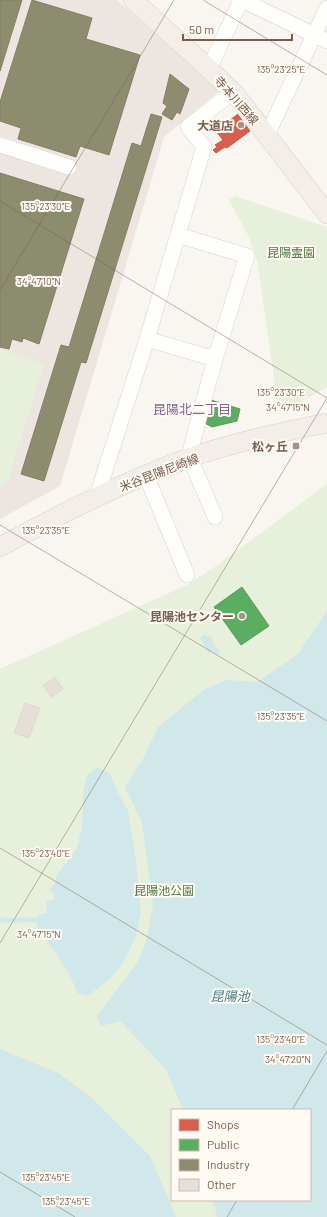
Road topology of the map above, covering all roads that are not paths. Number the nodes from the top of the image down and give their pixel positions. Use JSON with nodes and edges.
{"nodes":[{"id":1,"x":242,"y":0,"type":"edge"},
{"id":2,"x":142,"y":3,"type":"edge"},
{"id":3,"x":327,"y":8,"type":"edge"},
{"id":4,"x":321,"y":38,"type":"edge"},
{"id":5,"x":209,"y":69,"type":"junction"},
{"id":6,"x":233,"y":92,"type":"junction"},
{"id":7,"x":267,"y":135,"type":"junction"},
{"id":8,"x":0,"y":145,"type":"edge"},
{"id":9,"x":69,"y":167,"type":"dead end"},
{"id":10,"x":325,"y":207,"type":"edge"},
{"id":11,"x":178,"y":235,"type":"junction"},
{"id":12,"x":147,"y":339,"type":"junction"},
{"id":13,"x":215,"y":359,"type":"junction"},
{"id":14,"x":327,"y":423,"type":"edge"},
{"id":15,"x":189,"y":459,"type":"junction"},
{"id":16,"x":146,"y":475,"type":"junction"},
{"id":17,"x":97,"y":496,"type":"junction"},
{"id":18,"x":215,"y":517,"type":"dead end"},
{"id":19,"x":0,"y":547,"type":"edge"},
{"id":20,"x":187,"y":574,"type":"dead end"}],
"edges":[{"from":1,"to":4,"type":"street"},
{"from":1,"to":5,"type":"street"},
{"from":2,"to":5,"type":"main road","name":"寺本川西線"},
{"from":3,"to":4,"type":"street"},
{"from":4,"to":7,"type":"street"},
{"from":5,"to":6,"type":"main road","name":"寺本川西線"},
{"from":6,"to":7,"type":"main road","name":"寺本川西線"},
{"from":6,"to":11,"type":"street"},
{"from":7,"to":10,"type":"main road","name":"寺本川西線"},
{"from":8,"to":9,"type":"street"},
{"from":11,"to":12,"type":"street"},
{"from":11,"to":13,"type":"street"},
{"from":12,"to":13,"type":"street"},
{"from":12,"to":17,"type":"street"},
{"from":13,"to":15,"type":"street"},
{"from":14,"to":15,"type":"main road","name":"米谷昆陽尼崎線"},
{"from":15,"to":16,"type":"main road","name":"米谷昆陽尼崎線"},
{"from":15,"to":18,"type":"street"},
{"from":16,"to":17,"type":"main road","name":"米谷昆陽尼崎線"},
{"from":16,"to":20,"type":"street"},
{"from":17,"to":19,"type":"main road","name":"米谷昆陽尼崎線"}]}
